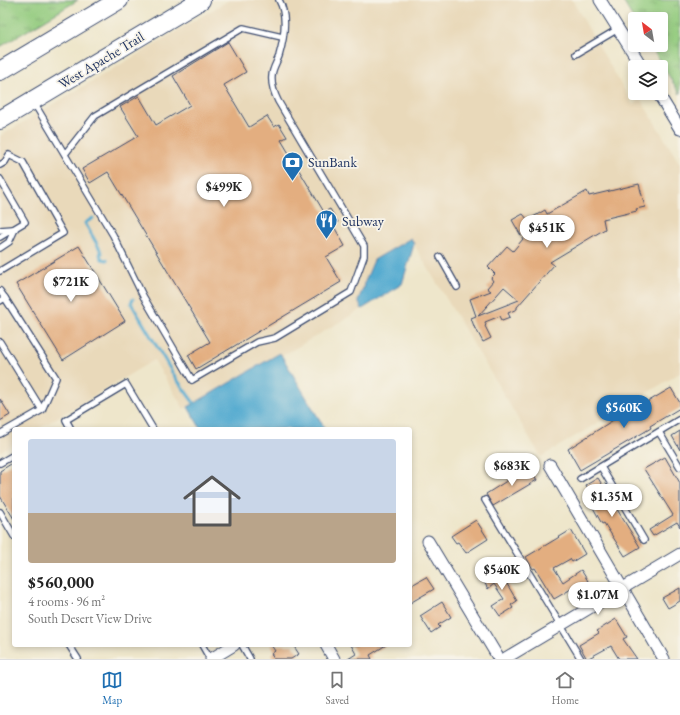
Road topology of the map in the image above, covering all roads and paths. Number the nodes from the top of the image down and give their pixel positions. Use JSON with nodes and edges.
{"nodes":[{"id":1,"x":119,"y":0,"type":"edge"},
{"id":2,"x":201,"y":0,"type":"edge"},
{"id":3,"x":279,"y":0,"type":"edge"},
{"id":4,"x":600,"y":0,"type":"edge"},
{"id":5,"x":618,"y":29,"type":"junction"},
{"id":6,"x":282,"y":37,"type":"junction"},
{"id":7,"x":576,"y":54,"type":"dead end"},
{"id":8,"x":638,"y":60,"type":"edge"},
{"id":9,"x":0,"y":71,"type":"edge"},
{"id":10,"x":662,"y":100,"type":"edge"},
{"id":11,"x":33,"y":101,"type":"junction"},
{"id":12,"x":0,"y":120,"type":"edge"},
{"id":13,"x":680,"y":129,"type":"edge"},
{"id":14,"x":65,"y":154,"type":"junction"},
{"id":15,"x":0,"y":165,"type":"edge"},
{"id":16,"x":0,"y":179,"type":"edge"},
{"id":17,"x":15,"y":229,"type":"junction"},
{"id":18,"x":0,"y":230,"type":"edge"},
{"id":19,"x":0,"y":238,"type":"edge"},
{"id":20,"x":0,"y":248,"type":"edge"},
{"id":21,"x":440,"y":257,"type":"dead end"},
{"id":22,"x":0,"y":271,"type":"edge"},
{"id":23,"x":457,"y":287,"type":"dead end"},
{"id":24,"x":0,"y":291,"type":"edge"},
{"id":25,"x":3,"y":300,"type":"edge"},
{"id":26,"x":0,"y":342,"type":"edge"},
{"id":27,"x":42,"y":410,"type":"junction"},
{"id":28,"x":680,"y":419,"type":"edge"},
{"id":29,"x":12,"y":427,"type":"edge"},
{"id":30,"x":12,"y":427,"type":"edge"},
{"id":31,"x":70,"y":427,"type":"edge"},
{"id":32,"x":152,"y":427,"type":"edge"},
{"id":33,"x":659,"y":432,"type":"junction"},
{"id":34,"x":0,"y":434,"type":"edge"},
{"id":35,"x":12,"y":456,"type":"edge"},
{"id":36,"x":0,"y":463,"type":"edge"},
{"id":37,"x":550,"y":465,"type":"dead end"},
{"id":38,"x":601,"y":466,"type":"junction"},
{"id":39,"x":680,"y":467,"type":"edge"},
{"id":40,"x":580,"y":479,"type":"dead end"},
{"id":41,"x":485,"y":500,"type":"dead end"},
{"id":42,"x":0,"y":512,"type":"edge"},
{"id":43,"x":12,"y":533,"type":"edge"},
{"id":44,"x":644,"y":540,"type":"dead end"},
{"id":45,"x":428,"y":541,"type":"dead end"},
{"id":46,"x":680,"y":554,"type":"edge"},
{"id":47,"x":622,"y":588,"type":"junction"},
{"id":48,"x":560,"y":625,"type":"junction"},
{"id":49,"x":70,"y":647,"type":"edge"},
{"id":50,"x":203,"y":647,"type":"edge"},
{"id":51,"x":231,"y":647,"type":"edge"},
{"id":52,"x":243,"y":647,"type":"edge"},
{"id":53,"x":327,"y":647,"type":"edge"},
{"id":54,"x":78,"y":659,"type":"edge"},
{"id":55,"x":210,"y":659,"type":"edge"},
{"id":56,"x":250,"y":659,"type":"edge"},
{"id":57,"x":334,"y":659,"type":"edge"},
{"id":58,"x":499,"y":659,"type":"edge"},
{"id":59,"x":504,"y":659,"type":"edge"},
{"id":60,"x":581,"y":659,"type":"edge"},
{"id":61,"x":664,"y":659,"type":"edge"}],
"edges":[{"from":1,"to":9,"type":"main road"},
{"from":2,"to":11,"type":"main road","name":"West Apache Trail"},
{"from":3,"to":6,"type":"lane"},
{"from":4,"to":5,"type":"street"},
{"from":5,"to":7,"type":"lane"},
{"from":5,"to":8,"type":"street"},
{"from":6,"to":14,"type":"lane"},
{"from":6,"to":14,"type":"lane"},
{"from":10,"to":13,"type":"street"},
{"from":11,"to":12,"type":"main road","name":"West Apache Trail"},
{"from":11,"to":14,"type":"lane"},
{"from":15,"to":22,"type":"lane"},
{"from":16,"to":17,"type":"lane"},
{"from":17,"to":18,"type":"lane"},
{"from":17,"to":19,"type":"lane"},
{"from":17,"to":20,"type":"lane"},
{"from":21,"to":23,"type":"lane"},
{"from":24,"to":25,"type":"lane"},
{"from":25,"to":27,"type":"lane"},
{"from":26,"to":27,"type":"lane"},
{"from":27,"to":30,"type":"lane"},
{"from":28,"to":33,"type":"lane"},
{"from":29,"to":34,"type":"lane"},
{"from":31,"to":32,"type":"lane"},
{"from":33,"to":38,"type":"lane"},
{"from":33,"to":39,"type":"lane"},
{"from":35,"to":36,"type":"lane"},
{"from":37,"to":47,"type":"street"},
{"from":38,"to":40,"type":"lane"},
{"from":38,"to":44,"type":"lane"},
{"from":41,"to":48,"type":"lane"},
{"from":42,"to":43,"type":"lane"},
{"from":45,"to":58,"type":"street"},
{"from":46,"to":47,"type":"street"},
{"from":47,"to":48,"type":"street"},
{"from":47,"to":61,"type":"street"},
{"from":48,"to":59,"type":"street"},
{"from":48,"to":60,"type":"lane"},
{"from":49,"to":54,"type":"lane"},
{"from":50,"to":55,"type":"lane"},
{"from":51,"to":55,"type":"street"},
{"from":52,"to":56,"type":"lane"},
{"from":53,"to":57,"type":"street"}]}
